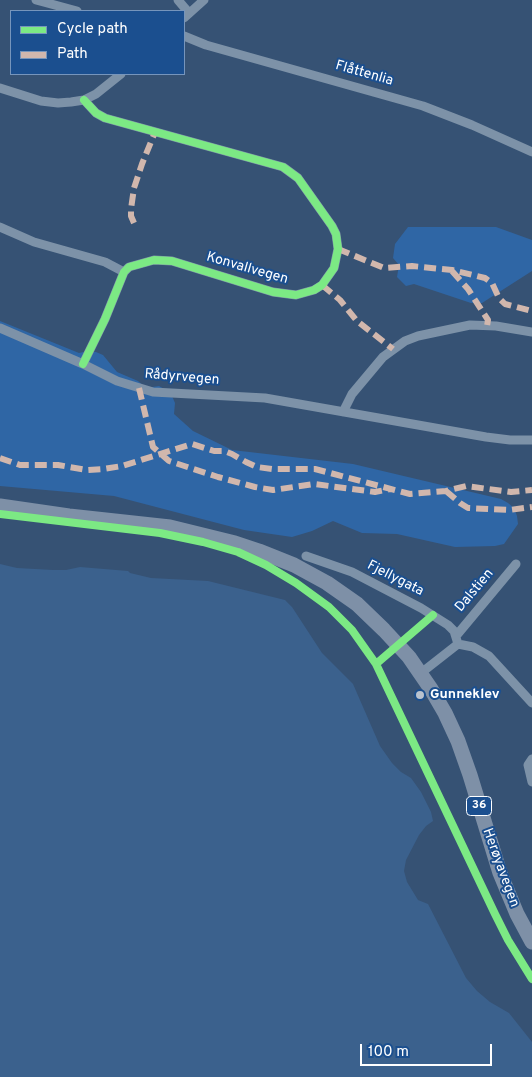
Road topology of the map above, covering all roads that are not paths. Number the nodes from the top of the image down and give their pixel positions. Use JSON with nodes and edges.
{"nodes":[{"id":1,"x":36,"y":0,"type":"edge"},
{"id":2,"x":204,"y":0,"type":"edge"},
{"id":3,"x":73,"y":10,"type":"edge"},
{"id":4,"x":187,"y":15,"type":"edge"},
{"id":5,"x":185,"y":36,"type":"edge"},
{"id":6,"x":120,"y":75,"type":"edge"},
{"id":7,"x":0,"y":88,"type":"edge"},
{"id":8,"x":84,"y":100,"type":"junction"},
{"id":9,"x":532,"y":152,"type":"edge"},
{"id":10,"x":0,"y":227,"type":"edge"},
{"id":11,"x":124,"y":272,"type":"junction"},
{"id":12,"x":0,"y":328,"type":"edge"},
{"id":13,"x":532,"y":332,"type":"edge"},
{"id":14,"x":83,"y":364,"type":"junction"},
{"id":15,"x":343,"y":412,"type":"junction"},
{"id":16,"x":532,"y":440,"type":"edge"},
{"id":17,"x":0,"y":506,"type":"edge"},
{"id":18,"x":306,"y":556,"type":"dead end"},
{"id":19,"x":516,"y":564,"type":"dead end"},
{"id":20,"x":457,"y":640,"type":"junction"},
{"id":21,"x":421,"y":673,"type":"junction"},
{"id":22,"x":532,"y":702,"type":"edge"},
{"id":23,"x":532,"y":759,"type":"edge"},
{"id":24,"x":532,"y":782,"type":"edge"},
{"id":25,"x":532,"y":942,"type":"edge"}],
"edges":[{"from":1,"to":3,"type":"street"},
{"from":2,"to":4,"type":"street"},
{"from":5,"to":9,"type":"street","name":"Flåttenlia"},
{"from":6,"to":8,"type":"street"},
{"from":7,"to":8,"type":"street"},
{"from":8,"to":11,"type":"street","name":"Konvallvegen"},
{"from":10,"to":11,"type":"street"},
{"from":11,"to":14,"type":"street"},
{"from":12,"to":14,"type":"street","name":"Rådyrvegen"},
{"from":13,"to":15,"type":"street"},
{"from":14,"to":15,"type":"street","name":"Rådyrvegen"},
{"from":15,"to":16,"type":"street","name":"Rådyrvegen"},
{"from":17,"to":21,"type":"highway","name":"Herøyavegen","number":"36"},
{"from":18,"to":20,"type":"street","name":"Fjellygata"},
{"from":19,"to":20,"type":"street","name":"Dalstien"},
{"from":20,"to":21,"type":"street"},
{"from":20,"to":22,"type":"street","name":"Fjellygata"},
{"from":21,"to":25,"type":"highway","name":"Herøyavegen","number":"36"},
{"from":23,"to":24,"type":"street"}]}
